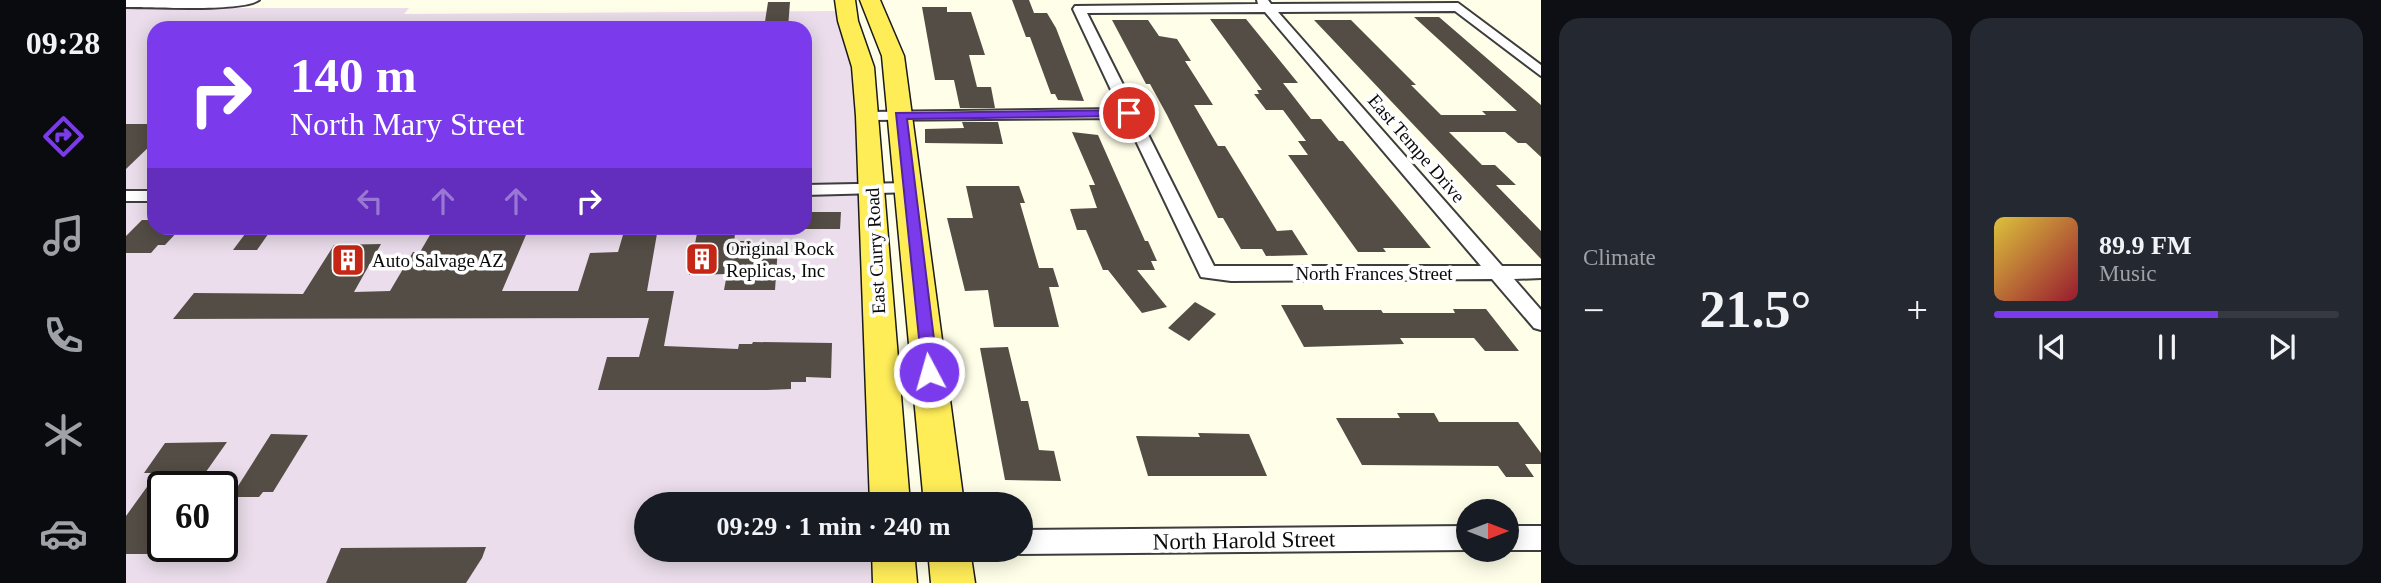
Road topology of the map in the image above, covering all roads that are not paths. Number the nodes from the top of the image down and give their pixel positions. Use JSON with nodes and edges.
{"nodes":[{"id":1,"x":253,"y":0,"type":"edge"},
{"id":2,"x":845,"y":0,"type":"edge"},
{"id":3,"x":870,"y":0,"type":"edge"},
{"id":4,"x":892,"y":0,"type":"edge"},
{"id":5,"x":126,"y":3,"type":"edge"},
{"id":6,"x":1264,"y":4,"type":"edge"},
{"id":7,"x":893,"y":56,"type":"junction"},
{"id":8,"x":1541,"y":72,"type":"edge"},
{"id":9,"x":1129,"y":113,"type":"junction"},
{"id":10,"x":868,"y":116,"type":"junction"},
{"id":11,"x":900,"y":116,"type":"junction"},
{"id":12,"x":909,"y":188,"type":"junction"},
{"id":13,"x":871,"y":189,"type":"junction"},
{"id":14,"x":812,"y":190,"type":"edge"},
{"id":15,"x":126,"y":196,"type":"edge"},
{"id":16,"x":147,"y":196,"type":"edge"},
{"id":17,"x":1497,"y":272,"type":"junction"},
{"id":18,"x":1541,"y":272,"type":"edge"},
{"id":19,"x":1541,"y":323,"type":"edge"},
{"id":20,"x":889,"y":492,"type":"edge"},
{"id":21,"x":943,"y":492,"type":"edge"},
{"id":22,"x":1456,"y":538,"type":"edge"},
{"id":23,"x":1519,"y":538,"type":"edge"},
{"id":24,"x":1541,"y":538,"type":"edge"},
{"id":25,"x":1033,"y":542,"type":"edge"},
{"id":26,"x":894,"y":562,"type":"edge"},
{"id":27,"x":950,"y":562,"type":"edge"},
{"id":28,"x":895,"y":583,"type":"edge"},
{"id":29,"x":953,"y":583,"type":"edge"}],
"edges":[{"from":1,"to":5,"type":"street"},
{"from":2,"to":10,"type":"main road","name":"East Curry Road"},
{"from":3,"to":7,"type":"main road","name":"East Curry Road"},
{"from":4,"to":7,"type":"main road"},
{"from":6,"to":8,"type":"street"},
{"from":6,"to":9,"type":"street"},
{"from":6,"to":17,"type":"street","name":"East Tempe Drive"},
{"from":7,"to":11,"type":"main road","name":"East Curry Road"},
{"from":9,"to":11,"type":"street"},
{"from":9,"to":17,"type":"street","name":"North Frances Street"},
{"from":10,"to":11,"type":"street"},
{"from":10,"to":13,"type":"main road","name":"East Curry Road"},
{"from":11,"to":12,"type":"main road","name":"East Curry Road"},
{"from":12,"to":13,"type":"street"},
{"from":12,"to":21,"type":"main road","name":"East Curry Road"},
{"from":13,"to":14,"type":"street"},
{"from":13,"to":20,"type":"main road","name":"East Curry Road"},
{"from":15,"to":16,"type":"street"},
{"from":17,"to":18,"type":"street","name":"North Frances Street"},
{"from":17,"to":19,"type":"street","name":"East Tempe Drive"},
{"from":22,"to":25,"type":"street","name":"North Harold Street"},
{"from":23,"to":24,"type":"street"},
{"from":26,"to":28,"type":"main road"},
{"from":27,"to":29,"type":"main road"}]}
